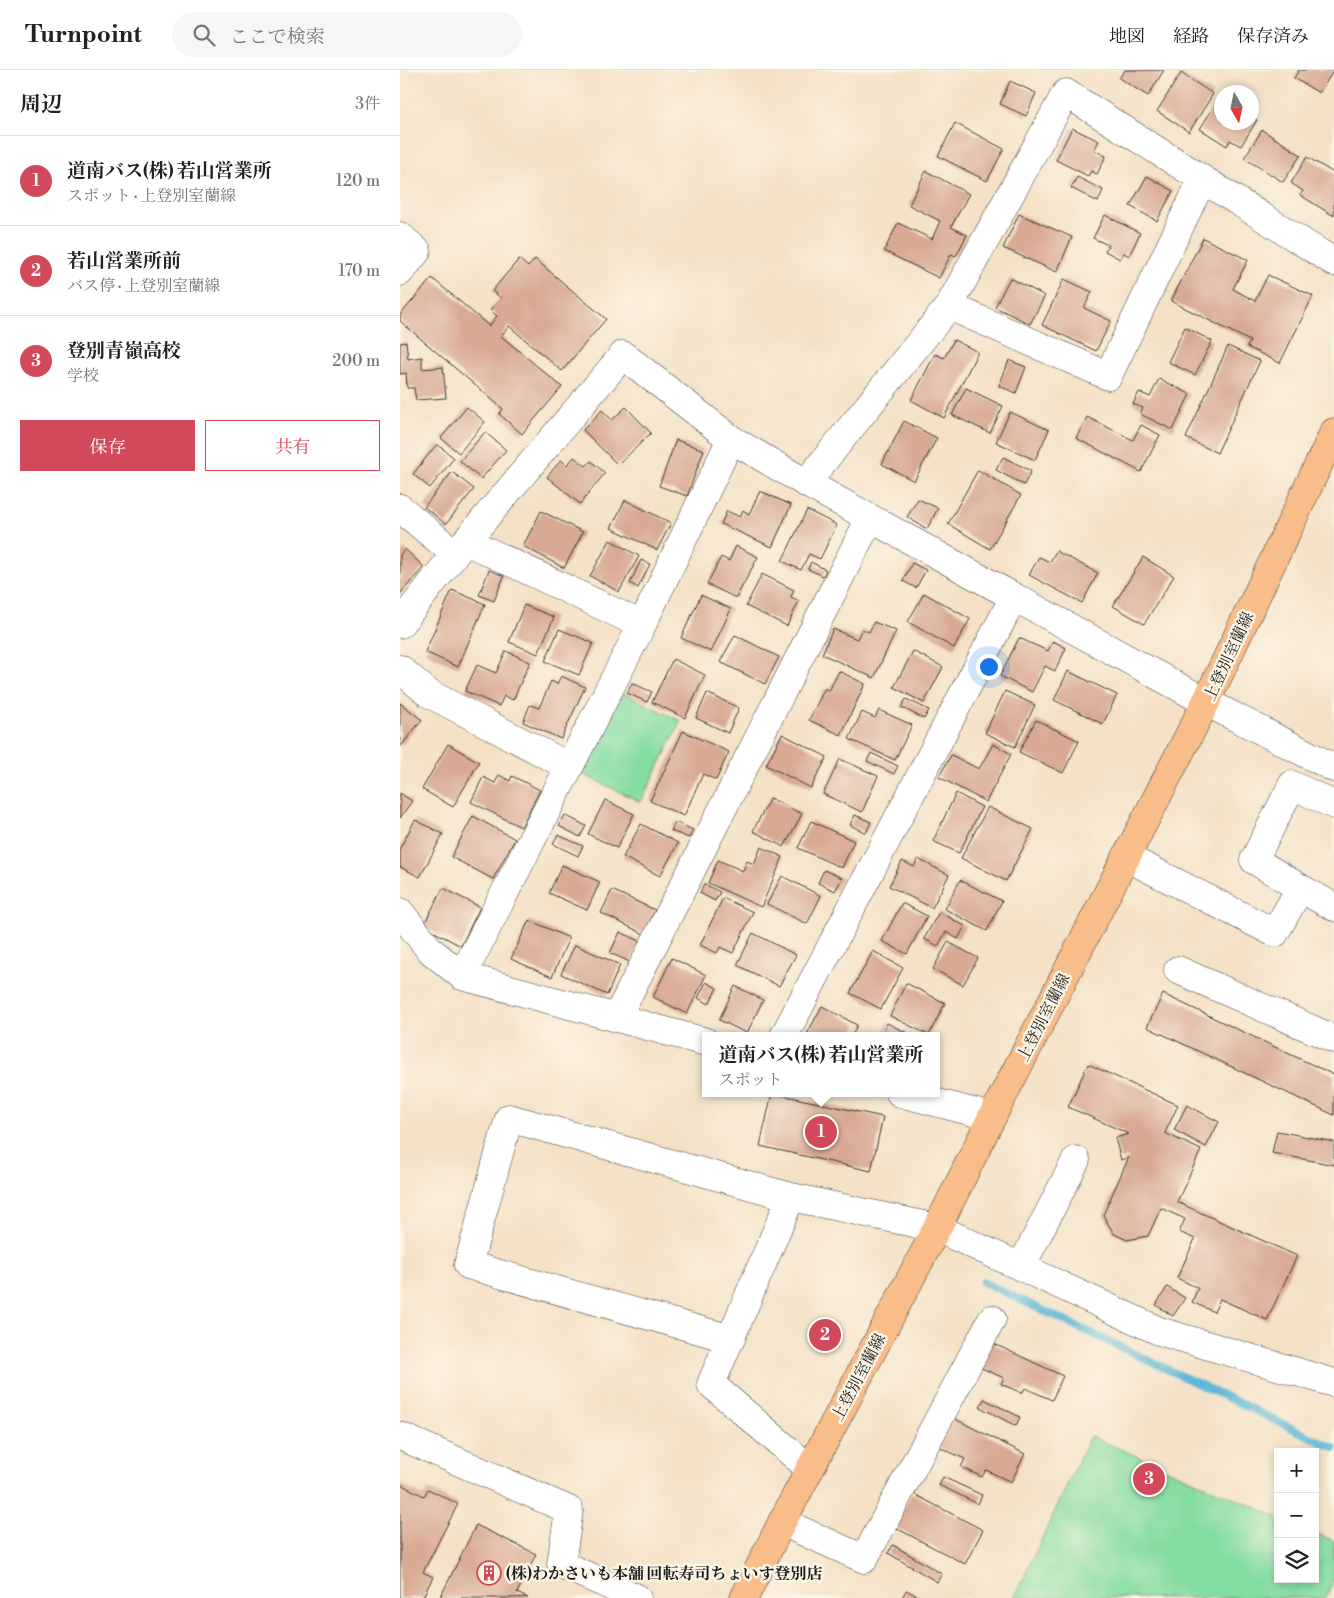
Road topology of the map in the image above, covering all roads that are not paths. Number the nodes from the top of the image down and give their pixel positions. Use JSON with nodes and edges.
{"nodes":[{"id":1,"x":1202,"y":180,"type":"junction"},
{"id":2,"x":400,"y":236,"type":"edge"},
{"id":3,"x":1334,"y":262,"type":"edge"},
{"id":4,"x":400,"y":272,"type":"edge"},
{"id":5,"x":949,"y":306,"type":"junction"},
{"id":6,"x":1334,"y":432,"type":"edge"},
{"id":7,"x":731,"y":438,"type":"junction"},
{"id":8,"x":806,"y":483,"type":"junction"},
{"id":9,"x":400,"y":508,"type":"edge"},
{"id":10,"x":870,"y":518,"type":"junction"},
{"id":11,"x":460,"y":547,"type":"junction"},
{"id":12,"x":1014,"y":597,"type":"junction"},
{"id":13,"x":400,"y":624,"type":"edge"},
{"id":14,"x":642,"y":625,"type":"junction"},
{"id":15,"x":400,"y":669,"type":"edge"},
{"id":16,"x":1206,"y":702,"type":"junction"},
{"id":17,"x":568,"y":766,"type":"junction"},
{"id":18,"x":1334,"y":768,"type":"edge"},
{"id":19,"x":1334,"y":805,"type":"edge"},
{"id":20,"x":1126,"y":857,"type":"junction"},
{"id":21,"x":1300,"y":888,"type":"junction"},
{"id":22,"x":1334,"y":907,"type":"edge"},
{"id":23,"x":400,"y":912,"type":"edge"},
{"id":24,"x":1178,"y":970,"type":"dead end"},
{"id":25,"x":462,"y":976,"type":"junction"},
{"id":26,"x":617,"y":1017,"type":"junction"},
{"id":27,"x":786,"y":1032,"type":"edge"},
{"id":28,"x":1334,"y":1039,"type":"edge"},
{"id":29,"x":702,"y":1041,"type":"edge"},
{"id":30,"x":915,"y":1097,"type":"edge"},
{"id":31,"x":992,"y":1117,"type":"junction"},
{"id":32,"x":1076,"y":1160,"type":"dead end"},
{"id":33,"x":791,"y":1197,"type":"junction"},
{"id":34,"x":937,"y":1228,"type":"junction"},
{"id":35,"x":1021,"y":1267,"type":"junction"},
{"id":36,"x":992,"y":1319,"type":"dead end"},
{"id":37,"x":731,"y":1339,"type":"junction"},
{"id":38,"x":1334,"y":1383,"type":"edge"},
{"id":39,"x":400,"y":1436,"type":"edge"},
{"id":40,"x":810,"y":1469,"type":"junction"},
{"id":41,"x":782,"y":1522,"type":"junction"},
{"id":42,"x":637,"y":1598,"type":"edge"},
{"id":43,"x":744,"y":1598,"type":"edge"}],
"edges":[{"from":1,"to":3,"type":"street"},
{"from":1,"to":5,"type":"street"},
{"from":1,"to":5,"type":"street"},
{"from":2,"to":4,"type":"street"},
{"from":5,"to":8,"type":"street"},
{"from":6,"to":16,"type":"main road","name":"上登別室蘭線"},
{"from":7,"to":8,"type":"street"},
{"from":7,"to":11,"type":"street"},
{"from":7,"to":14,"type":"street"},
{"from":8,"to":10,"type":"street"},
{"from":9,"to":11,"type":"street"},
{"from":10,"to":12,"type":"street"},
{"from":10,"to":26,"type":"street"},
{"from":11,"to":13,"type":"street"},
{"from":11,"to":14,"type":"street"},
{"from":12,"to":16,"type":"street"},
{"from":12,"to":27,"type":"street"},
{"from":14,"to":17,"type":"street"},
{"from":15,"to":17,"type":"street"},
{"from":16,"to":18,"type":"street"},
{"from":16,"to":20,"type":"main road","name":"上登別室蘭線"},
{"from":17,"to":25,"type":"street"},
{"from":19,"to":21,"type":"street"},
{"from":20,"to":21,"type":"street"},
{"from":20,"to":31,"type":"main road","name":"上登別室蘭線"},
{"from":21,"to":22,"type":"street"},
{"from":23,"to":25,"type":"street"},
{"from":24,"to":28,"type":"street"},
{"from":25,"to":26,"type":"street"},
{"from":26,"to":29,"type":"street"},
{"from":30,"to":31,"type":"street"},
{"from":31,"to":34,"type":"main road","name":"上登別室蘭線"},
{"from":32,"to":35,"type":"street"},
{"from":33,"to":34,"type":"street"},
{"from":33,"to":37,"type":"street"},
{"from":33,"to":37,"type":"street"},
{"from":34,"to":35,"type":"street"},
{"from":34,"to":40,"type":"main road","name":"上登別室蘭線"},
{"from":35,"to":38,"type":"street"},
{"from":36,"to":41,"type":"street"},
{"from":37,"to":40,"type":"street"},
{"from":39,"to":42,"type":"street"},
{"from":40,"to":41,"type":"main road","name":"上登別室蘭線"},
{"from":41,"to":43,"type":"main road","name":"上登別室蘭線"}]}
